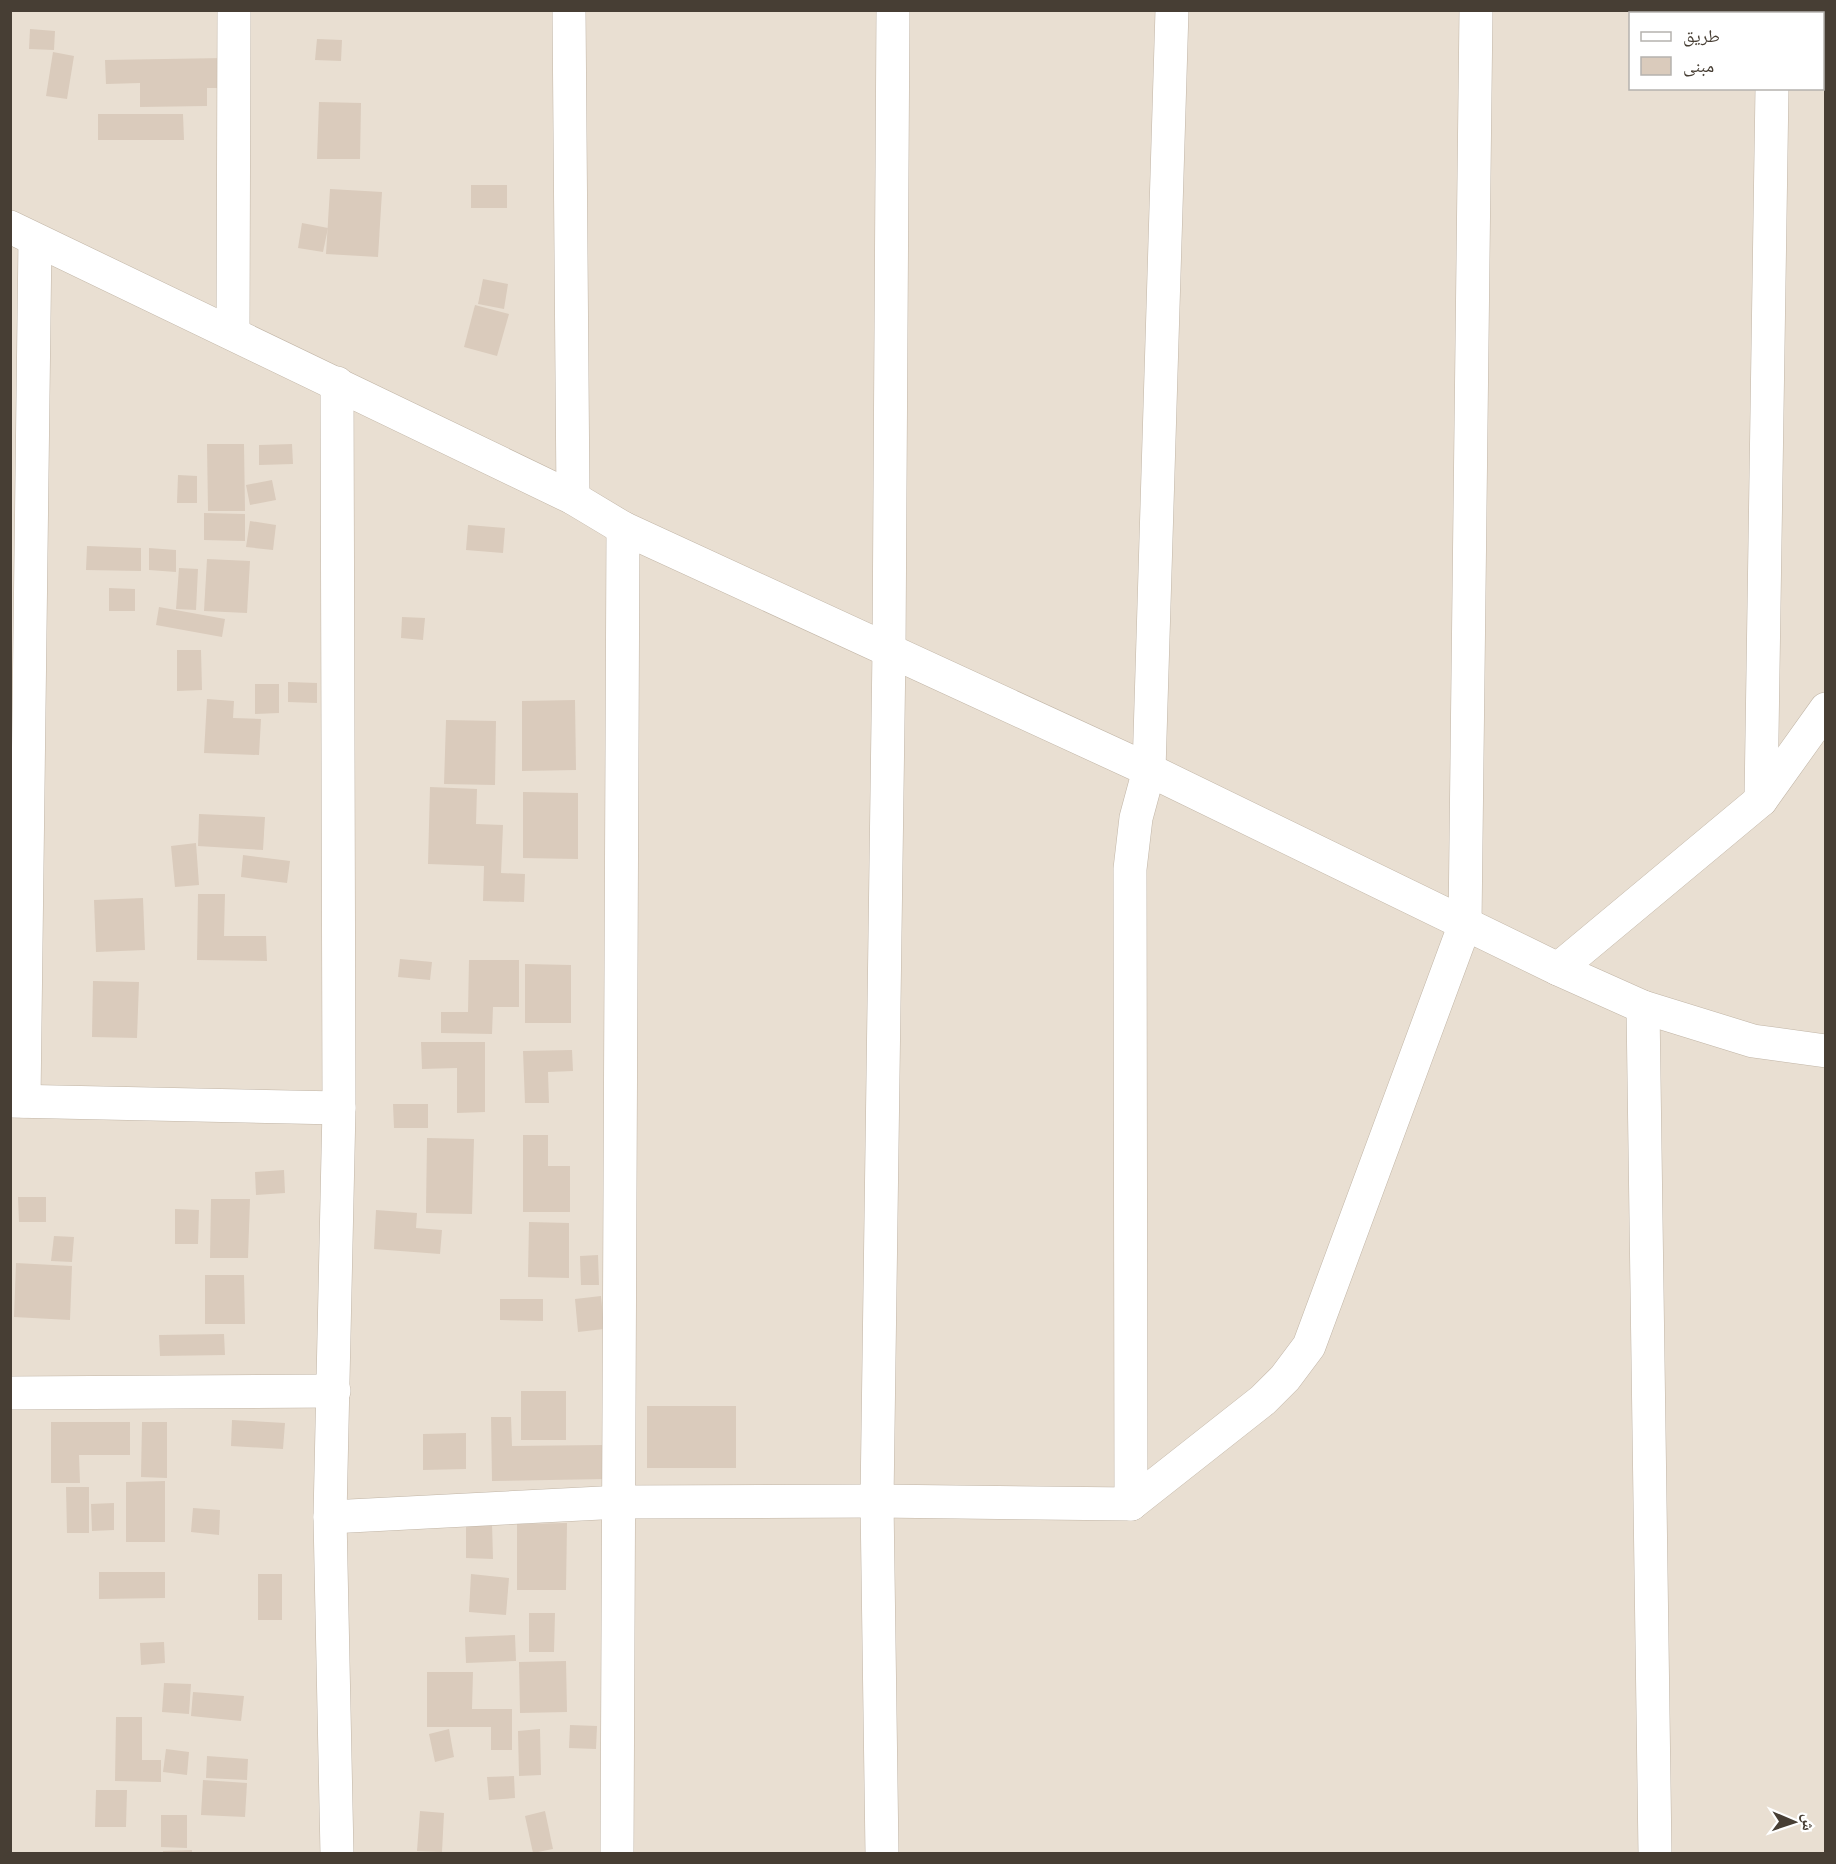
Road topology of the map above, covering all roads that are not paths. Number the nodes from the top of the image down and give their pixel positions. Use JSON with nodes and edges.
{"nodes":[{"id":1,"x":234,"y":10,"type":"edge"},
{"id":2,"x":569,"y":10,"type":"edge"},
{"id":3,"x":893,"y":10,"type":"edge"},
{"id":4,"x":1172,"y":10,"type":"edge"},
{"id":5,"x":1476,"y":10,"type":"edge"},
{"id":6,"x":1772,"y":90,"type":"edge"},
{"id":7,"x":23,"y":233,"type":"edge"},
{"id":8,"x":232,"y":333,"type":"junction"},
{"id":9,"x":337,"y":383,"type":"junction"},
{"id":10,"x":573,"y":498,"type":"junction"},
{"id":11,"x":623,"y":528,"type":"junction"},
{"id":12,"x":889,"y":650,"type":"junction"},
{"id":13,"x":1826,"y":709,"type":"edge"},
{"id":14,"x":1149,"y":770,"type":"junction"},
{"id":15,"x":1761,"y":800,"type":"junction"},
{"id":16,"x":1465,"y":924,"type":"junction"},
{"id":17,"x":1558,"y":969,"type":"junction"},
{"id":18,"x":1643,"y":1007,"type":"junction"},
{"id":19,"x":1826,"y":1051,"type":"edge"},
{"id":20,"x":17,"y":1101,"type":"edge"},
{"id":21,"x":339,"y":1108,"type":"junction"},
{"id":22,"x":334,"y":1391,"type":"junction"},
{"id":23,"x":10,"y":1394,"type":"edge"},
{"id":24,"x":877,"y":1501,"type":"junction"},
{"id":25,"x":621,"y":1502,"type":"junction"},
{"id":26,"x":1131,"y":1503,"type":"junction"},
{"id":27,"x":330,"y":1517,"type":"junction"},
{"id":28,"x":336,"y":1854,"type":"edge"},
{"id":29,"x":617,"y":1854,"type":"edge"},
{"id":30,"x":882,"y":1854,"type":"edge"},
{"id":31,"x":1655,"y":1854,"type":"edge"}],
"edges":[{"from":1,"to":8,"type":"street"},
{"from":2,"to":10,"type":"street"},
{"from":3,"to":12,"type":"street"},
{"from":4,"to":14,"type":"street"},
{"from":5,"to":16,"type":"street"},
{"from":6,"to":15,"type":"street"},
{"from":7,"to":8,"type":"street"},
{"from":7,"to":20,"type":"street"},
{"from":8,"to":9,"type":"street"},
{"from":9,"to":10,"type":"street"},
{"from":9,"to":21,"type":"street"},
{"from":10,"to":11,"type":"street"},
{"from":11,"to":12,"type":"street"},
{"from":11,"to":25,"type":"street"},
{"from":12,"to":14,"type":"street"},
{"from":12,"to":24,"type":"street"},
{"from":13,"to":15,"type":"street"},
{"from":14,"to":16,"type":"street"},
{"from":14,"to":26,"type":"street"},
{"from":15,"to":17,"type":"street"},
{"from":16,"to":17,"type":"street"},
{"from":16,"to":26,"type":"street"},
{"from":17,"to":18,"type":"street"},
{"from":18,"to":19,"type":"street"},
{"from":18,"to":31,"type":"street"},
{"from":20,"to":21,"type":"street"},
{"from":21,"to":22,"type":"street"},
{"from":22,"to":23,"type":"street"},
{"from":22,"to":27,"type":"street"},
{"from":24,"to":25,"type":"street"},
{"from":24,"to":26,"type":"street"},
{"from":24,"to":30,"type":"street"},
{"from":25,"to":27,"type":"street"},
{"from":25,"to":29,"type":"street"},
{"from":27,"to":28,"type":"street"}]}
